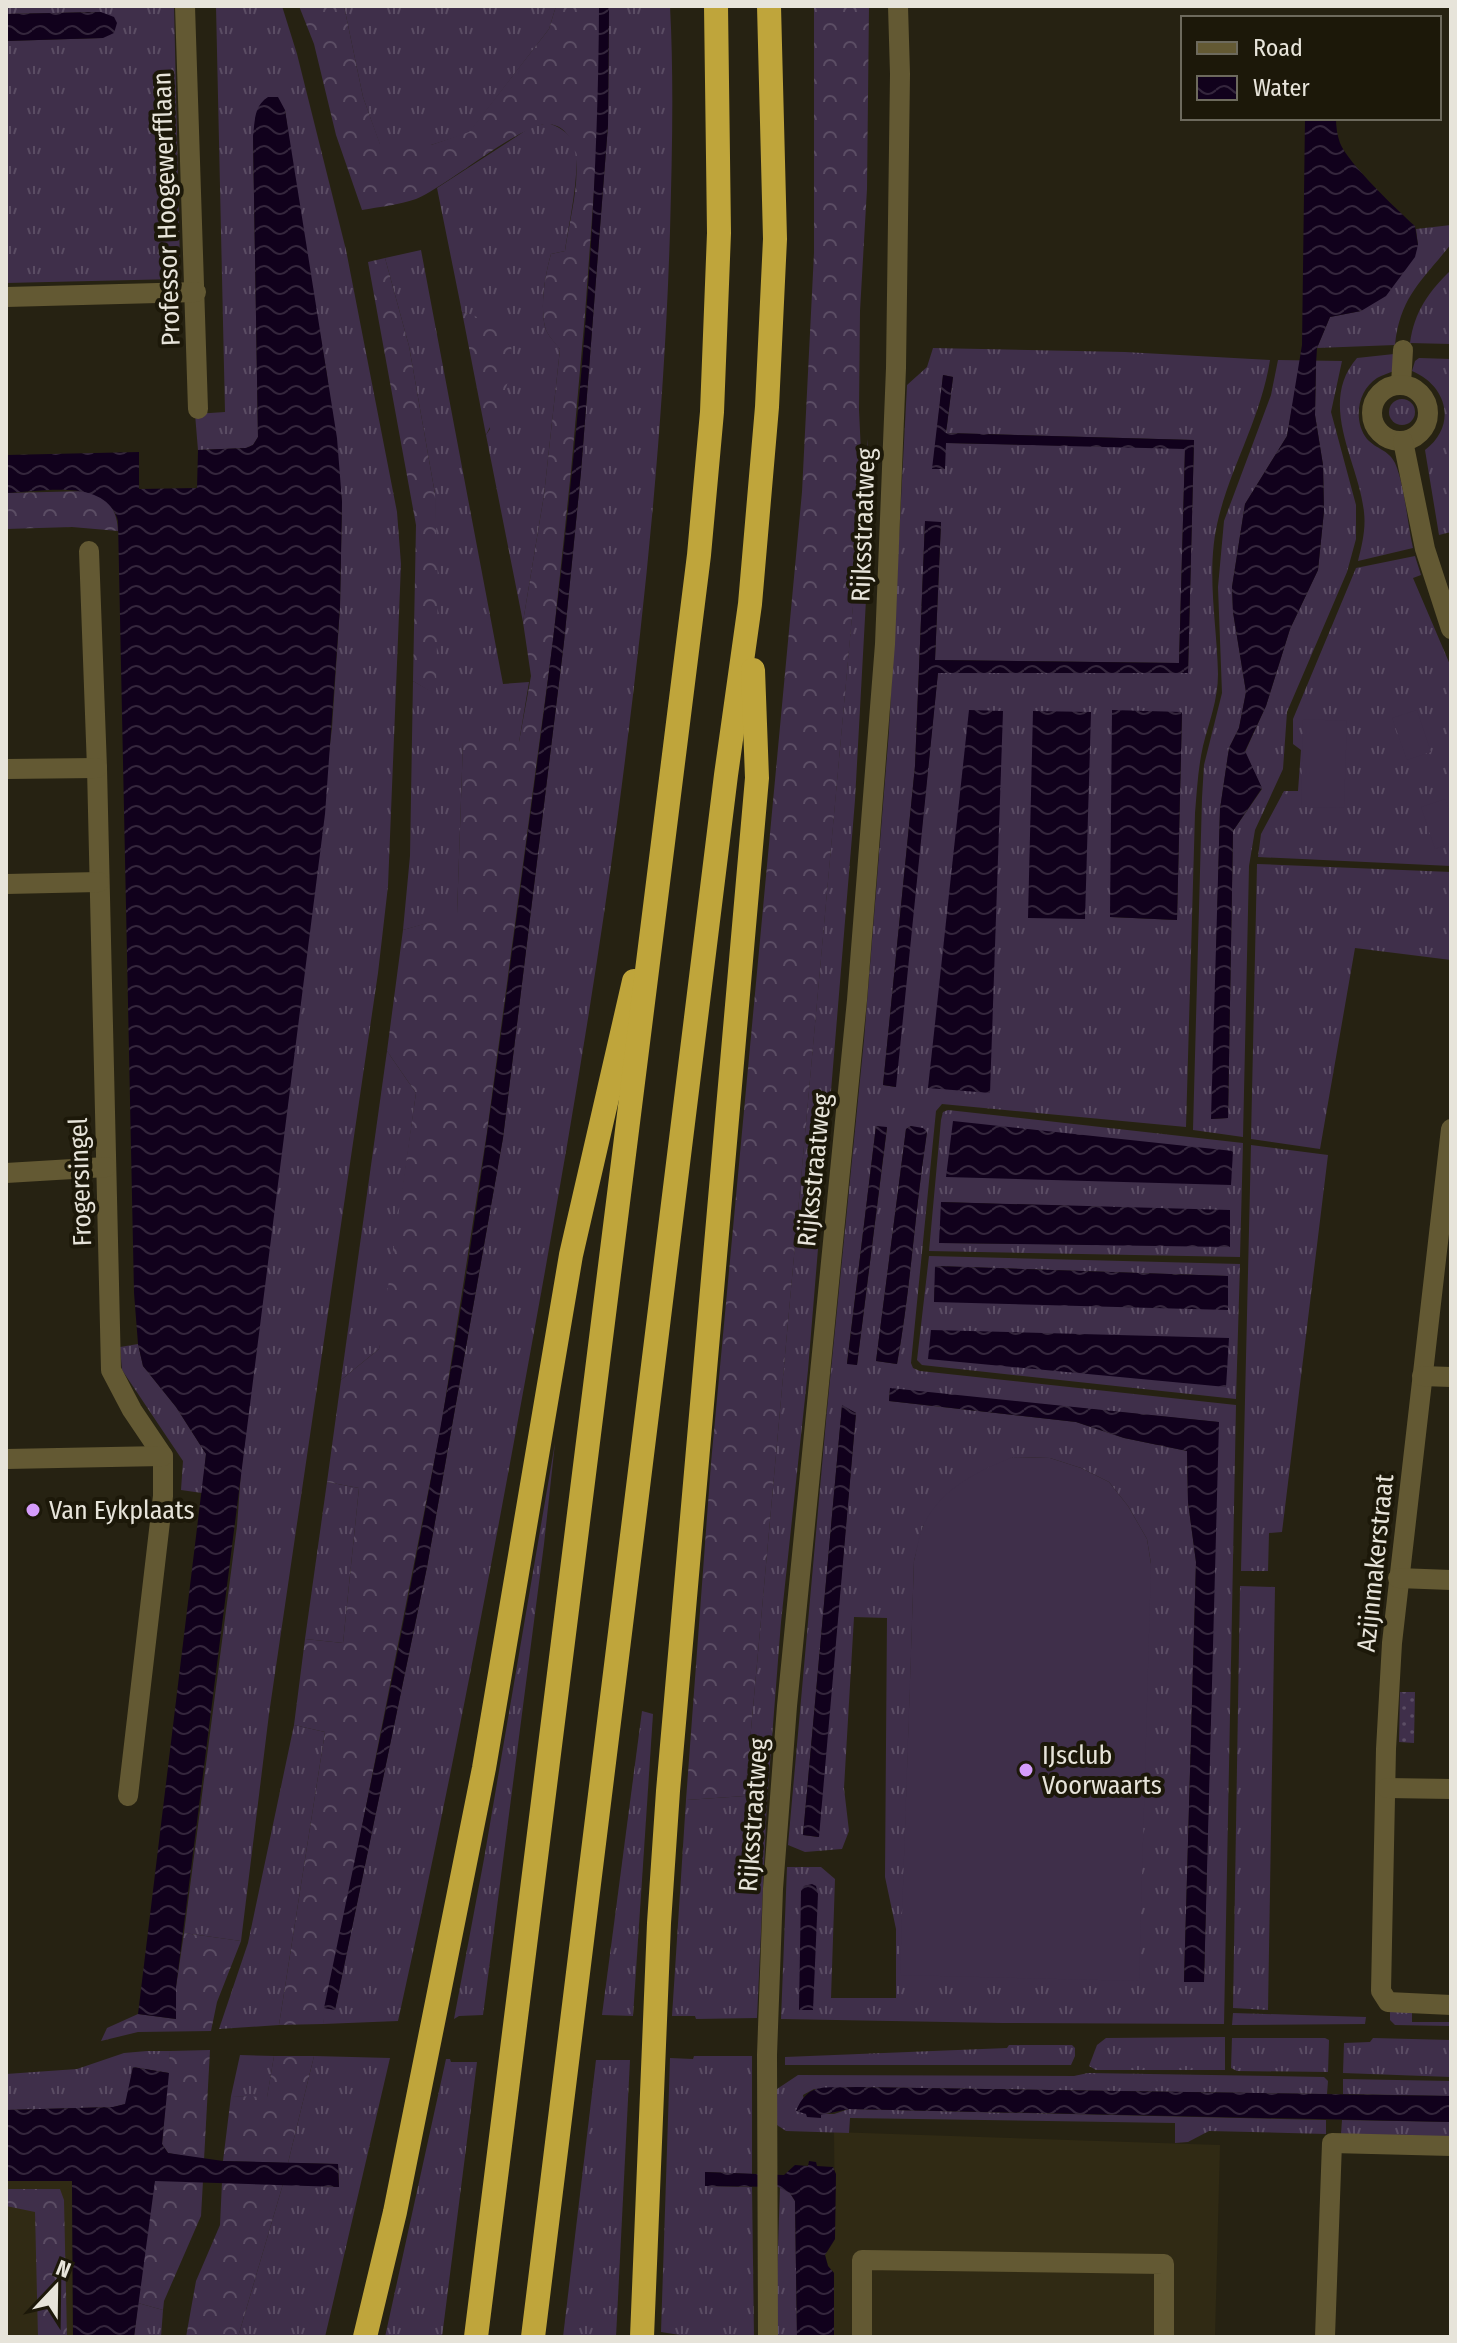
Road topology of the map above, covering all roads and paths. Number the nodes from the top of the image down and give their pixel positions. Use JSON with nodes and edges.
{"nodes":[{"id":1,"x":185,"y":6,"type":"edge"},
{"id":2,"x":716,"y":6,"type":"edge"},
{"id":3,"x":769,"y":6,"type":"edge"},
{"id":4,"x":898,"y":6,"type":"edge"},
{"id":5,"x":196,"y":292,"type":"junction"},
{"id":6,"x":6,"y":297,"type":"edge"},
{"id":7,"x":1403,"y":350,"type":"dead end"},
{"id":8,"x":1401,"y":384,"type":"junction"},
{"id":9,"x":198,"y":409,"type":"dead end"},
{"id":10,"x":1403,"y":441,"type":"junction"},
{"id":11,"x":89,"y":551,"type":"dead end"},
{"id":12,"x":750,"y":604,"type":"junction"},
{"id":13,"x":1451,"y":629,"type":"edge"},
{"id":14,"x":97,"y":768,"type":"junction"},
{"id":15,"x":6,"y":769,"type":"edge"},
{"id":16,"x":658,"y":874,"type":"junction"},
{"id":17,"x":99,"y":882,"type":"junction"},
{"id":18,"x":6,"y":884,"type":"edge"},
{"id":19,"x":1451,"y":1129,"type":"edge"},
{"id":20,"x":106,"y":1167,"type":"junction"},
{"id":21,"x":1448,"y":1171,"type":"edge"},
{"id":22,"x":6,"y":1173,"type":"edge"},
{"id":23,"x":1422,"y":1376,"type":"junction"},
{"id":24,"x":1451,"y":1377,"type":"edge"},
{"id":25,"x":163,"y":1456,"type":"junction"},
{"id":26,"x":6,"y":1459,"type":"edge"},
{"id":27,"x":1398,"y":1578,"type":"junction"},
{"id":28,"x":1451,"y":1580,"type":"edge"},
{"id":29,"x":1387,"y":1788,"type":"junction"},
{"id":30,"x":1451,"y":1789,"type":"edge"},
{"id":31,"x":128,"y":1796,"type":"dead end"},
{"id":32,"x":1451,"y":2005,"type":"edge"},
{"id":33,"x":1451,"y":2146,"type":"edge"},
{"id":34,"x":365,"y":2337,"type":"edge"},
{"id":35,"x":476,"y":2337,"type":"edge"},
{"id":36,"x":533,"y":2337,"type":"edge"},
{"id":37,"x":642,"y":2337,"type":"edge"},
{"id":38,"x":768,"y":2337,"type":"edge"},
{"id":39,"x":862,"y":2337,"type":"edge"},
{"id":40,"x":1164,"y":2337,"type":"edge"},
{"id":41,"x":1325,"y":2337,"type":"edge"}],
"edges":[{"from":1,"to":5,"type":"street","name":"Professor Hoogewerfflaan"},
{"from":2,"to":16,"type":"highway"},
{"from":3,"to":12,"type":"highway"},
{"from":4,"to":38,"type":"street","name":"Rijksstraatweg"},
{"from":5,"to":6,"type":"street"},
{"from":5,"to":9,"type":"street","name":"Professor Hoogewerfflaan"},
{"from":7,"to":8,"type":"street"},
{"from":8,"to":10,"type":"street"},
{"from":8,"to":10,"type":"street"},
{"from":10,"to":13,"type":"street"},
{"from":11,"to":14,"type":"street","name":"Frogersingel"},
{"from":12,"to":36,"type":"highway"},
{"from":12,"to":37,"type":"highway"},
{"from":14,"to":15,"type":"street"},
{"from":14,"to":17,"type":"street","name":"Frogersingel"},
{"from":16,"to":34,"type":"highway"},
{"from":16,"to":35,"type":"highway"},
{"from":17,"to":18,"type":"street"},
{"from":17,"to":20,"type":"street","name":"Frogersingel"},
{"from":19,"to":21,"type":"street","name":"Azijnmakerstraat"},
{"from":20,"to":22,"type":"street"},
{"from":20,"to":25,"type":"street","name":"Frogersingel"},
{"from":21,"to":23,"type":"street","name":"Azijnmakerstraat"},
{"from":23,"to":24,"type":"street"},
{"from":23,"to":27,"type":"street","name":"Azijnmakerstraat"},
{"from":25,"to":26,"type":"street"},
{"from":25,"to":31,"type":"street"},
{"from":27,"to":28,"type":"street"},
{"from":27,"to":29,"type":"street","name":"Azijnmakerstraat"},
{"from":29,"to":30,"type":"street"},
{"from":29,"to":32,"type":"street","name":"Azijnmakerstraat"},
{"from":33,"to":41,"type":"street"},
{"from":39,"to":40,"type":"street"}]}
